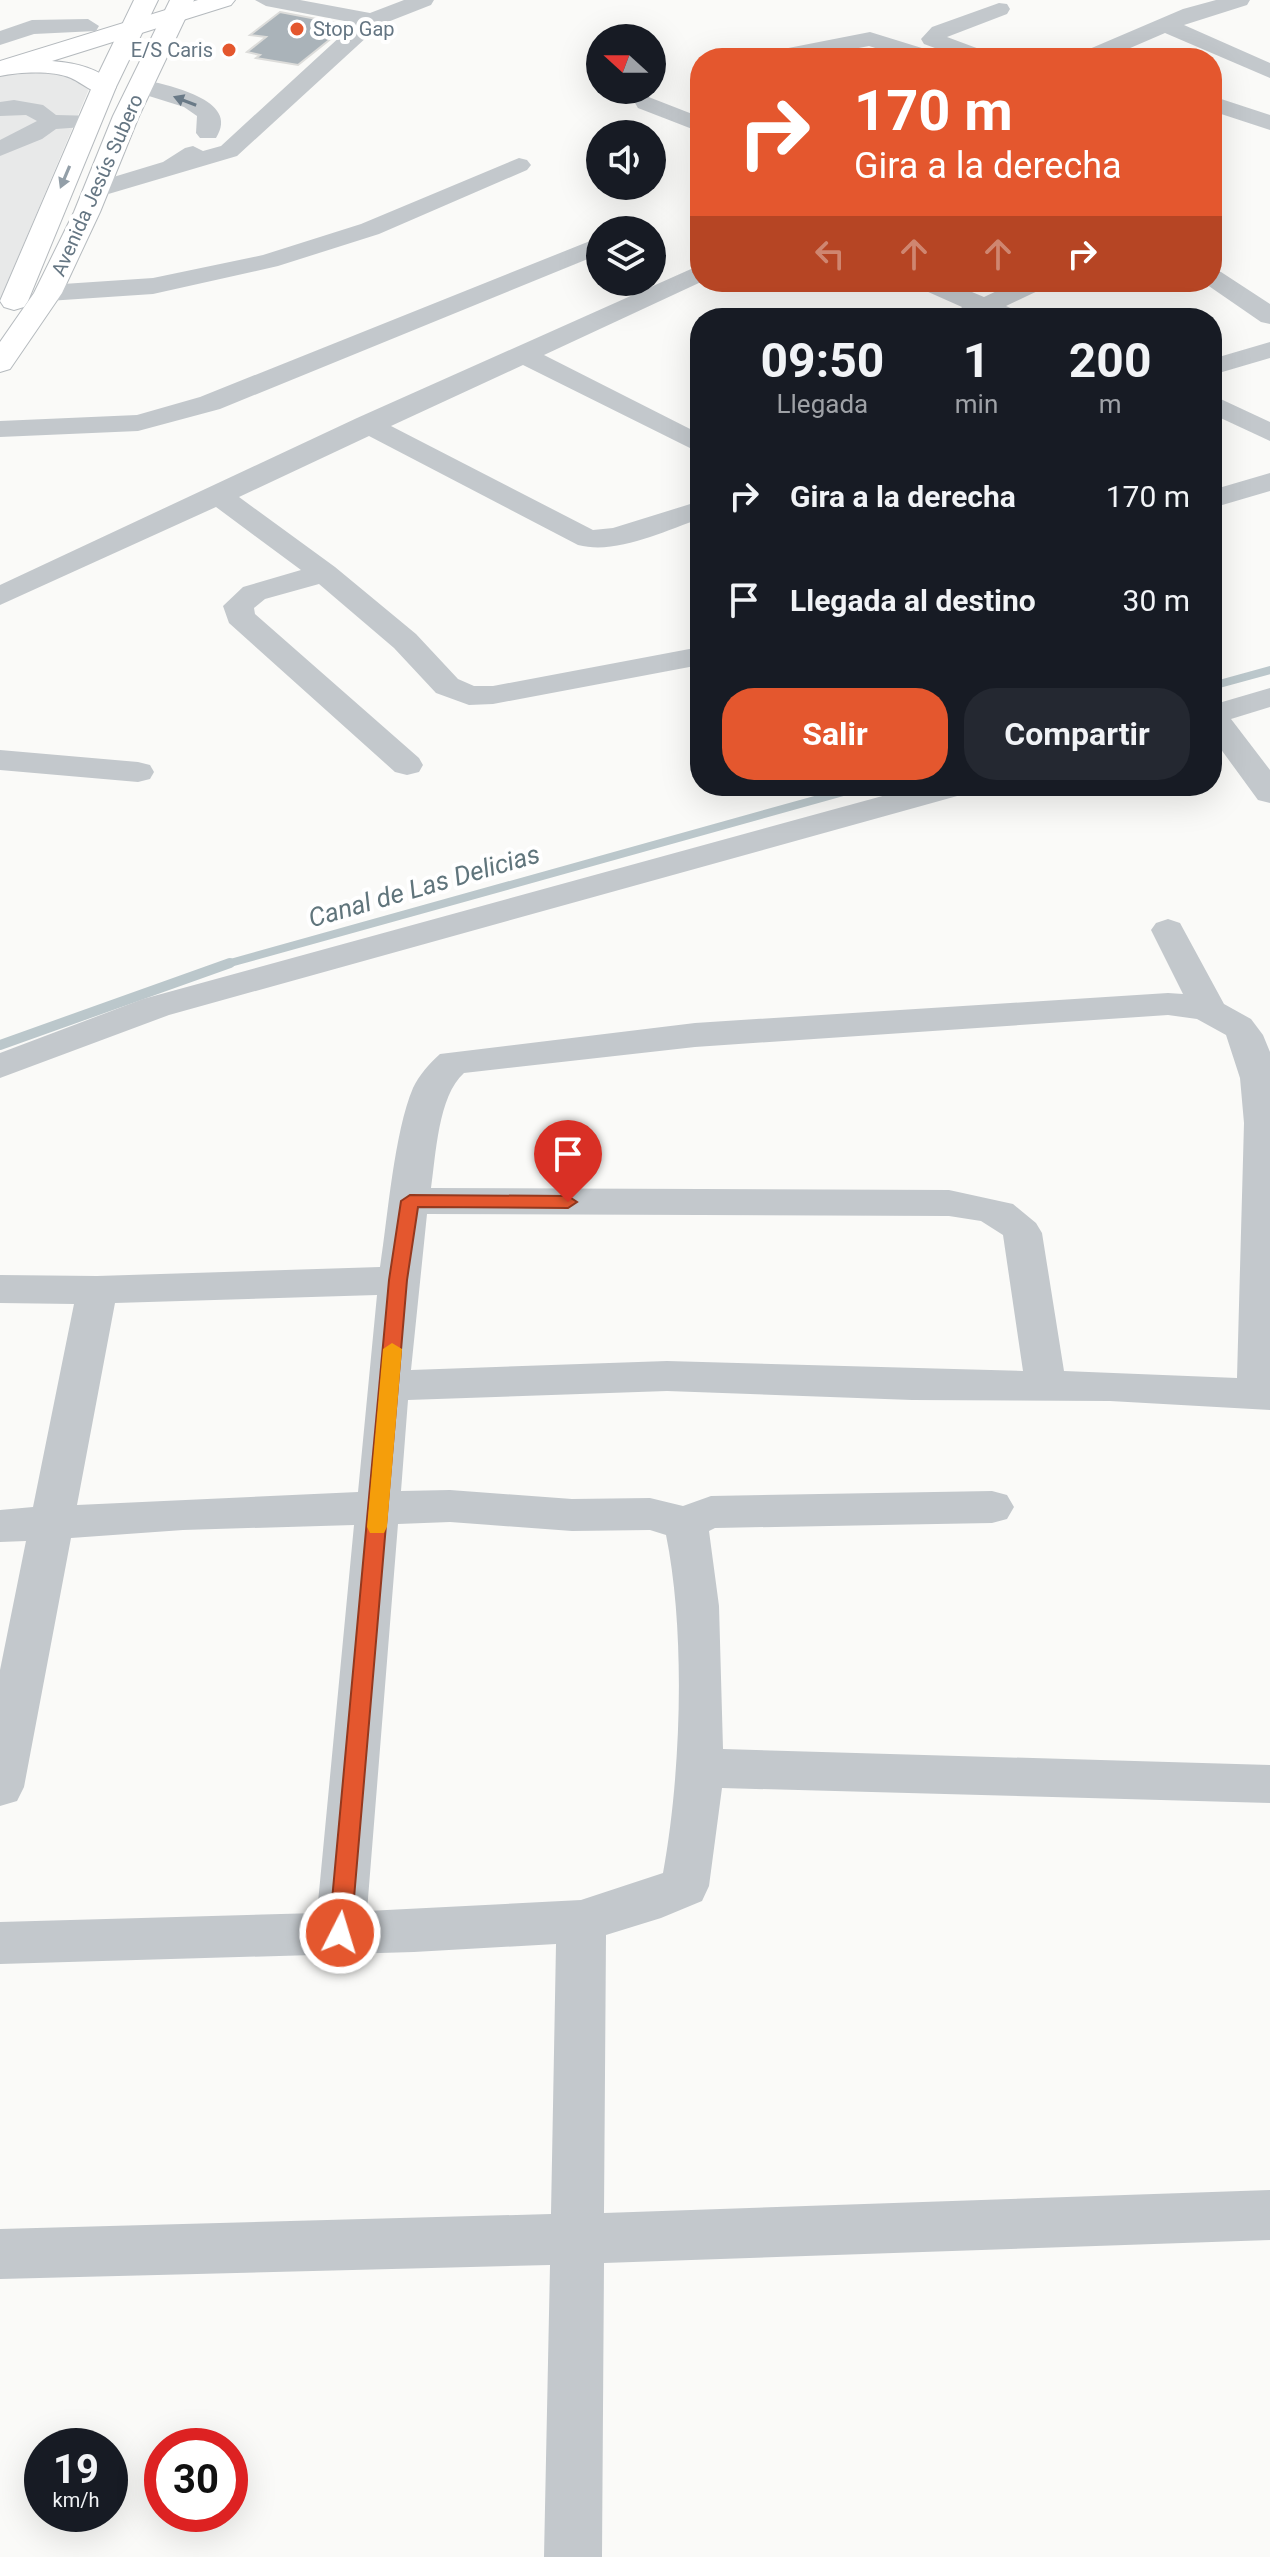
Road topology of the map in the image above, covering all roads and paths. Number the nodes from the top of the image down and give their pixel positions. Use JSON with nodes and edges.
{"nodes":[{"id":1,"x":223,"y":0,"type":"edge"},
{"id":2,"x":266,"y":0,"type":"edge"},
{"id":3,"x":423,"y":0,"type":"edge"},
{"id":4,"x":979,"y":0,"type":"edge"},
{"id":5,"x":1239,"y":0,"type":"edge"},
{"id":6,"x":316,"y":4,"type":"edge"},
{"id":7,"x":177,"y":5,"type":"edge"},
{"id":8,"x":139,"y":13,"type":"edge"},
{"id":9,"x":372,"y":20,"type":"junction"},
{"id":10,"x":1166,"y":25,"type":"junction"},
{"id":11,"x":88,"y":26,"type":"junction"},
{"id":12,"x":0,"y":38,"type":"edge"},
{"id":13,"x":824,"y":48,"type":"edge"},
{"id":14,"x":898,"y":48,"type":"edge"},
{"id":15,"x":956,"y":48,"type":"edge"},
{"id":16,"x":1112,"y":48,"type":"edge"},
{"id":17,"x":1218,"y":48,"type":"edge"},
{"id":18,"x":1222,"y":50,"type":"edge"},
{"id":19,"x":3,"y":63,"type":"edge"},
{"id":20,"x":1270,"y":71,"type":"edge"},
{"id":21,"x":141,"y":86,"type":"junction"},
{"id":22,"x":104,"y":87,"type":"junction"},
{"id":23,"x":648,"y":104,"type":"edge"},
{"id":24,"x":1222,"y":106,"type":"edge"},
{"id":25,"x":0,"y":109,"type":"edge"},
{"id":26,"x":89,"y":121,"type":"junction"},
{"id":27,"x":690,"y":121,"type":"edge"},
{"id":28,"x":50,"y":122,"type":"junction"},
{"id":29,"x":1270,"y":123,"type":"edge"},
{"id":30,"x":0,"y":149,"type":"edge"},
{"id":31,"x":519,"y":165,"type":"dead end"},
{"id":32,"x":171,"y":167,"type":"junction"},
{"id":33,"x":96,"y":190,"type":"junction"},
{"id":34,"x":586,"y":251,"type":"edge"},
{"id":35,"x":690,"y":278,"type":"edge"},
{"id":36,"x":1222,"y":284,"type":"edge"},
{"id":37,"x":949,"y":292,"type":"edge"},
{"id":38,"x":1016,"y":292,"type":"edge"},
{"id":39,"x":48,"y":293,"type":"junction"},
{"id":40,"x":984,"y":307,"type":"joint"},
{"id":41,"x":1270,"y":316,"type":"edge"},
{"id":42,"x":0,"y":341,"type":"edge"},
{"id":43,"x":1270,"y":350,"type":"edge"},
{"id":44,"x":522,"y":354,"type":"junction"},
{"id":45,"x":0,"y":363,"type":"edge"},
{"id":46,"x":1222,"y":364,"type":"edge"},
{"id":47,"x":1222,"y":408,"type":"edge"},
{"id":48,"x":367,"y":424,"type":"junction"},
{"id":49,"x":0,"y":429,"type":"edge"},
{"id":50,"x":1270,"y":433,"type":"edge"},
{"id":51,"x":690,"y":437,"type":"edge"},
{"id":52,"x":1270,"y":482,"type":"edge"},
{"id":53,"x":217,"y":494,"type":"junction"},
{"id":54,"x":1222,"y":496,"type":"edge"},
{"id":55,"x":690,"y":514,"type":"edge"},
{"id":56,"x":324,"y":573,"type":"junction"},
{"id":57,"x":0,"y":596,"type":"edge"},
{"id":58,"x":690,"y":658,"type":"edge"},
{"id":59,"x":1270,"y":697,"type":"edge"},
{"id":60,"x":1222,"y":712,"type":"edge"},
{"id":61,"x":1222,"y":728,"type":"edge"},
{"id":62,"x":0,"y":760,"type":"edge"},
{"id":63,"x":407,"y":765,"type":"dead end"},
{"id":64,"x":138,"y":772,"type":"dead end"},
{"id":65,"x":1270,"y":793,"type":"edge"},
{"id":66,"x":920,"y":796,"type":"edge"},
{"id":67,"x":1168,"y":930,"type":"dead end"},
{"id":68,"x":1208,"y":1008,"type":"junction"},
{"id":69,"x":1257,"y":1030,"type":"edge"},
{"id":70,"x":0,"y":1066,"type":"edge"},
{"id":71,"x":410,"y":1201,"type":"junction"},
{"id":72,"x":398,"y":1280,"type":"junction"},
{"id":73,"x":0,"y":1289,"type":"edge"},
{"id":74,"x":97,"y":1290,"type":"junction"},
{"id":75,"x":389,"y":1386,"type":"junction"},
{"id":76,"x":1046,"y":1386,"type":"junction"},
{"id":77,"x":1264,"y":1395,"type":"edge"},
{"id":78,"x":992,"y":1507,"type":"dead end"},
{"id":79,"x":379,"y":1508,"type":"junction"},
{"id":80,"x":50,"y":1522,"type":"junction"},
{"id":81,"x":685,"y":1523,"type":"junction"},
{"id":82,"x":0,"y":1526,"type":"edge"},
{"id":83,"x":700,"y":1768,"type":"junction"},
{"id":84,"x":1270,"y":1784,"type":"edge"},
{"id":85,"x":0,"y":1787,"type":"edge"},
{"id":86,"x":581,"y":1921,"type":"junction"},
{"id":87,"x":340,"y":1933,"type":"junction"},
{"id":88,"x":0,"y":1943,"type":"edge"},
{"id":89,"x":1270,"y":2215,"type":"edge"},
{"id":90,"x":578,"y":2239,"type":"junction"},
{"id":91,"x":0,"y":2254,"type":"edge"},
{"id":92,"x":573,"y":2557,"type":"edge"}],
"edges":[{"from":1,"to":7,"type":"main road"},
{"from":2,"to":6,"type":"street"},
{"from":3,"to":9,"type":"street"},
{"from":4,"to":15,"type":"street"},
{"from":5,"to":10,"type":"street"},
{"from":6,"to":9,"type":"street"},
{"from":7,"to":8,"type":"main road"},
{"from":7,"to":21,"type":"main road","name":"Avenida Jesús Subero"},
{"from":8,"to":11,"type":"main road"},
{"from":8,"to":19,"type":"main road"},
{"from":8,"to":22,"type":"main road"},
{"from":9,"to":32,"type":"street"},
{"from":10,"to":16,"type":"street"},
{"from":10,"to":17,"type":"street"},
{"from":11,"to":12,"type":"street"},
{"from":11,"to":19,"type":"main road"},
{"from":13,"to":14,"type":"street"},
{"from":18,"to":20,"type":"street"},
{"from":19,"to":22,"type":"main road"},
{"from":32,"to":21,"type":"street","one_way":true},
{"from":21,"to":33,"type":"main road","name":"Avenida Jesús Subero"},
{"from":22,"to":26,"type":"main road"},
{"from":23,"to":27,"type":"street"},
{"from":24,"to":29,"type":"street"},
{"from":25,"to":28,"type":"street"},
{"from":26,"to":28,"type":"street"},
{"from":26,"to":42,"type":"main road","one_way":true},
{"from":28,"to":30,"type":"street"},
{"from":31,"to":39,"type":"street"},
{"from":32,"to":33,"type":"street"},
{"from":33,"to":39,"type":"main road","name":"Avenida Jesús Subero"},
{"from":34,"to":49,"type":"street"},
{"from":35,"to":44,"type":"street"},
{"from":36,"to":41,"type":"street"},
{"from":37,"to":40,"type":"street"},
{"from":38,"to":40,"type":"street"},
{"from":39,"to":45,"type":"main road","name":"Avenida Jesús Subero"},
{"from":43,"to":46,"type":"street"},
{"from":44,"to":48,"type":"street"},
{"from":44,"to":51,"type":"street"},
{"from":47,"to":50,"type":"street"},
{"from":48,"to":53,"type":"street"},
{"from":48,"to":55,"type":"street"},
{"from":52,"to":54,"type":"street"},
{"from":53,"to":56,"type":"street"},
{"from":53,"to":57,"type":"street"},
{"from":56,"to":58,"type":"street"},
{"from":56,"to":63,"type":"street"},
{"from":59,"to":60,"type":"street"},
{"from":61,"to":65,"type":"street"},
{"from":62,"to":64,"type":"street"},
{"from":66,"to":70,"type":"street"},
{"from":67,"to":68,"type":"street"},
{"from":68,"to":69,"type":"street"},
{"from":68,"to":71,"type":"street"},
{"from":69,"to":77,"type":"street"},
{"from":71,"to":72,"type":"street"},
{"from":71,"to":76,"type":"street"},
{"from":72,"to":74,"type":"street"},
{"from":72,"to":75,"type":"street"},
{"from":73,"to":74,"type":"street"},
{"from":74,"to":80,"type":"street"},
{"from":75,"to":76,"type":"street"},
{"from":75,"to":79,"type":"street"},
{"from":76,"to":77,"type":"street"},
{"from":78,"to":81,"type":"street"},
{"from":79,"to":80,"type":"street"},
{"from":79,"to":81,"type":"street"},
{"from":79,"to":87,"type":"street"},
{"from":80,"to":82,"type":"street"},
{"from":80,"to":85,"type":"street"},
{"from":81,"to":83,"type":"street"},
{"from":83,"to":84,"type":"street"},
{"from":83,"to":86,"type":"street"},
{"from":86,"to":87,"type":"street"},
{"from":86,"to":90,"type":"street"},
{"from":87,"to":88,"type":"street"},
{"from":89,"to":90,"type":"street"},
{"from":90,"to":91,"type":"street"},
{"from":90,"to":92,"type":"street"}]}
